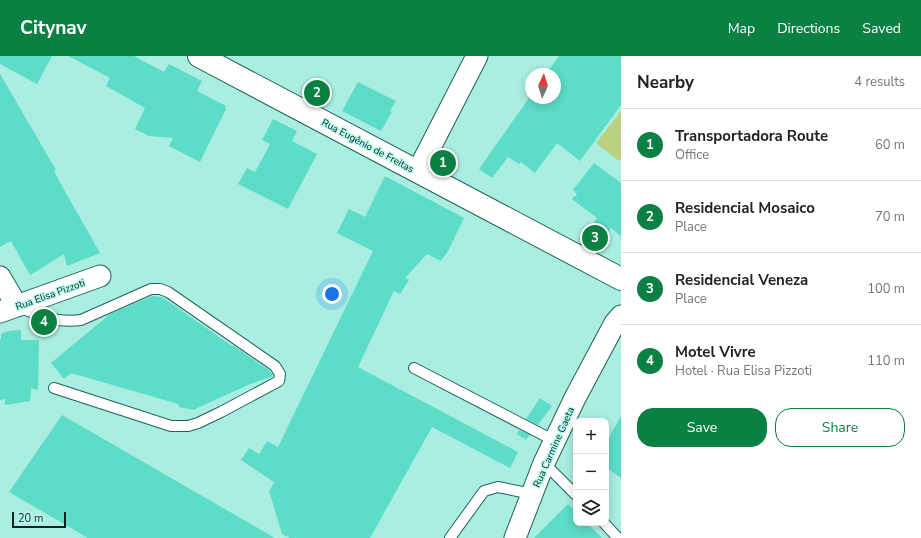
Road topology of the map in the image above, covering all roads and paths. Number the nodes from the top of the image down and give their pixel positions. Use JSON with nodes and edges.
{"nodes":[{"id":1,"x":199,"y":56,"type":"edge"},
{"id":2,"x":477,"y":56,"type":"edge"},
{"id":3,"x":418,"y":171,"type":"junction"},
{"id":4,"x":0,"y":276,"type":"edge"},
{"id":5,"x":100,"y":276,"type":"dead end"},
{"id":6,"x":621,"y":279,"type":"edge"},
{"id":7,"x":8,"y":309,"type":"edge"},
{"id":8,"x":621,"y":316,"type":"edge"},
{"id":9,"x":414,"y":368,"type":"dead end"},
{"id":10,"x":54,"y":388,"type":"dead end"},
{"id":11,"x":555,"y":441,"type":"junction"},
{"id":12,"x":544,"y":463,"type":"junction"},
{"id":13,"x":573,"y":492,"type":"edge"},
{"id":14,"x":532,"y":494,"type":"junction"},
{"id":15,"x":607,"y":526,"type":"edge"},
{"id":16,"x":519,"y":536,"type":"edge"},
{"id":17,"x":450,"y":538,"type":"edge"},
{"id":18,"x":618,"y":538,"type":"edge"}],
"edges":[{"from":1,"to":3,"type":"street","name":"Rua Eugênio de Freitas"},
{"from":2,"to":3,"type":"street"},
{"from":3,"to":6,"type":"street","name":"Rua Eugênio de Freitas"},
{"from":4,"to":7,"type":"street"},
{"from":5,"to":7,"type":"street","name":"Rua Elisa Pizzoti"},
{"from":7,"to":10,"type":"lane"},
{"from":8,"to":11,"type":"street","name":"Rua Carmine Gaeta"},
{"from":9,"to":11,"type":"lane"},
{"from":11,"to":12,"type":"street","name":"Rua Carmine Gaeta"},
{"from":12,"to":13,"type":"lane"},
{"from":12,"to":14,"type":"street","name":"Rua Carmine Gaeta"},
{"from":14,"to":16,"type":"street","name":"Rua Carmine Gaeta"},
{"from":14,"to":17,"type":"lane"},
{"from":15,"to":18,"type":"lane"}]}
